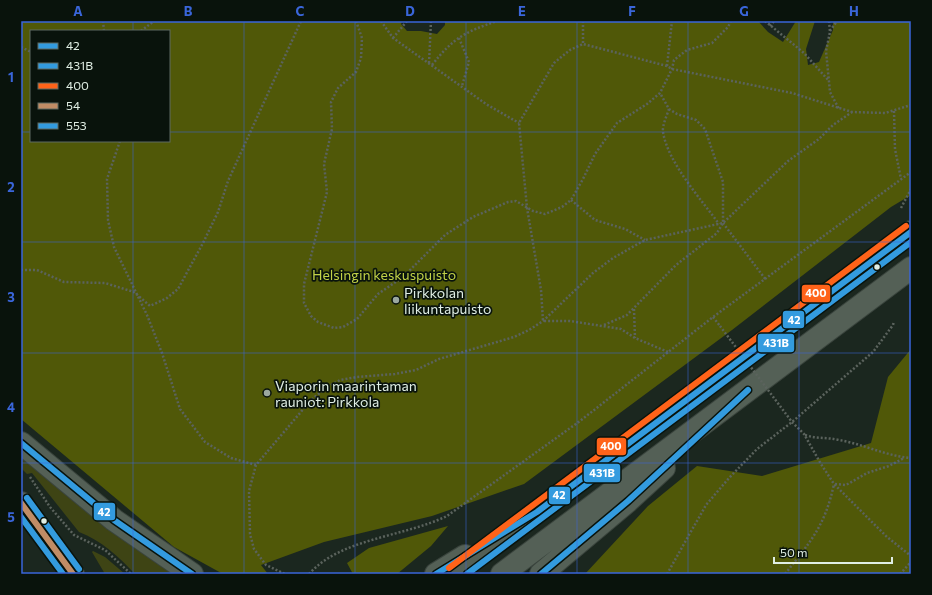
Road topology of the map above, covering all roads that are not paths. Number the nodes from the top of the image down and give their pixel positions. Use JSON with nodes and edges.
{"nodes":[{"id":1,"x":911,"y":232,"type":"edge"},
{"id":2,"x":911,"y":268,"type":"edge"},
{"id":3,"x":751,"y":387,"type":"junction"},
{"id":4,"x":21,"y":443,"type":"edge"},
{"id":5,"x":21,"y":503,"type":"edge"},
{"id":6,"x":537,"y":512,"type":"junction"},
{"id":7,"x":567,"y":553,"type":"junction"},
{"id":8,"x":73,"y":574,"type":"edge"},
{"id":9,"x":192,"y":574,"type":"edge"},
{"id":10,"x":436,"y":574,"type":"edge"},
{"id":11,"x":454,"y":574,"type":"edge"},
{"id":12,"x":502,"y":574,"type":"edge"},
{"id":13,"x":541,"y":574,"type":"edge"},
{"id":14,"x":547,"y":574,"type":"edge"}],
"edges":[{"from":1,"to":6,"type":"highway"},
{"from":2,"to":3,"type":"highway"},
{"from":3,"to":7,"type":"highway"},
{"from":3,"to":12,"type":"highway"},
{"from":4,"to":9,"type":"highway"},
{"from":5,"to":8,"type":"highway"},
{"from":6,"to":10,"type":"highway"},
{"from":6,"to":11,"type":"highway"},
{"from":7,"to":13,"type":"highway"},
{"from":7,"to":14,"type":"highway"}]}
